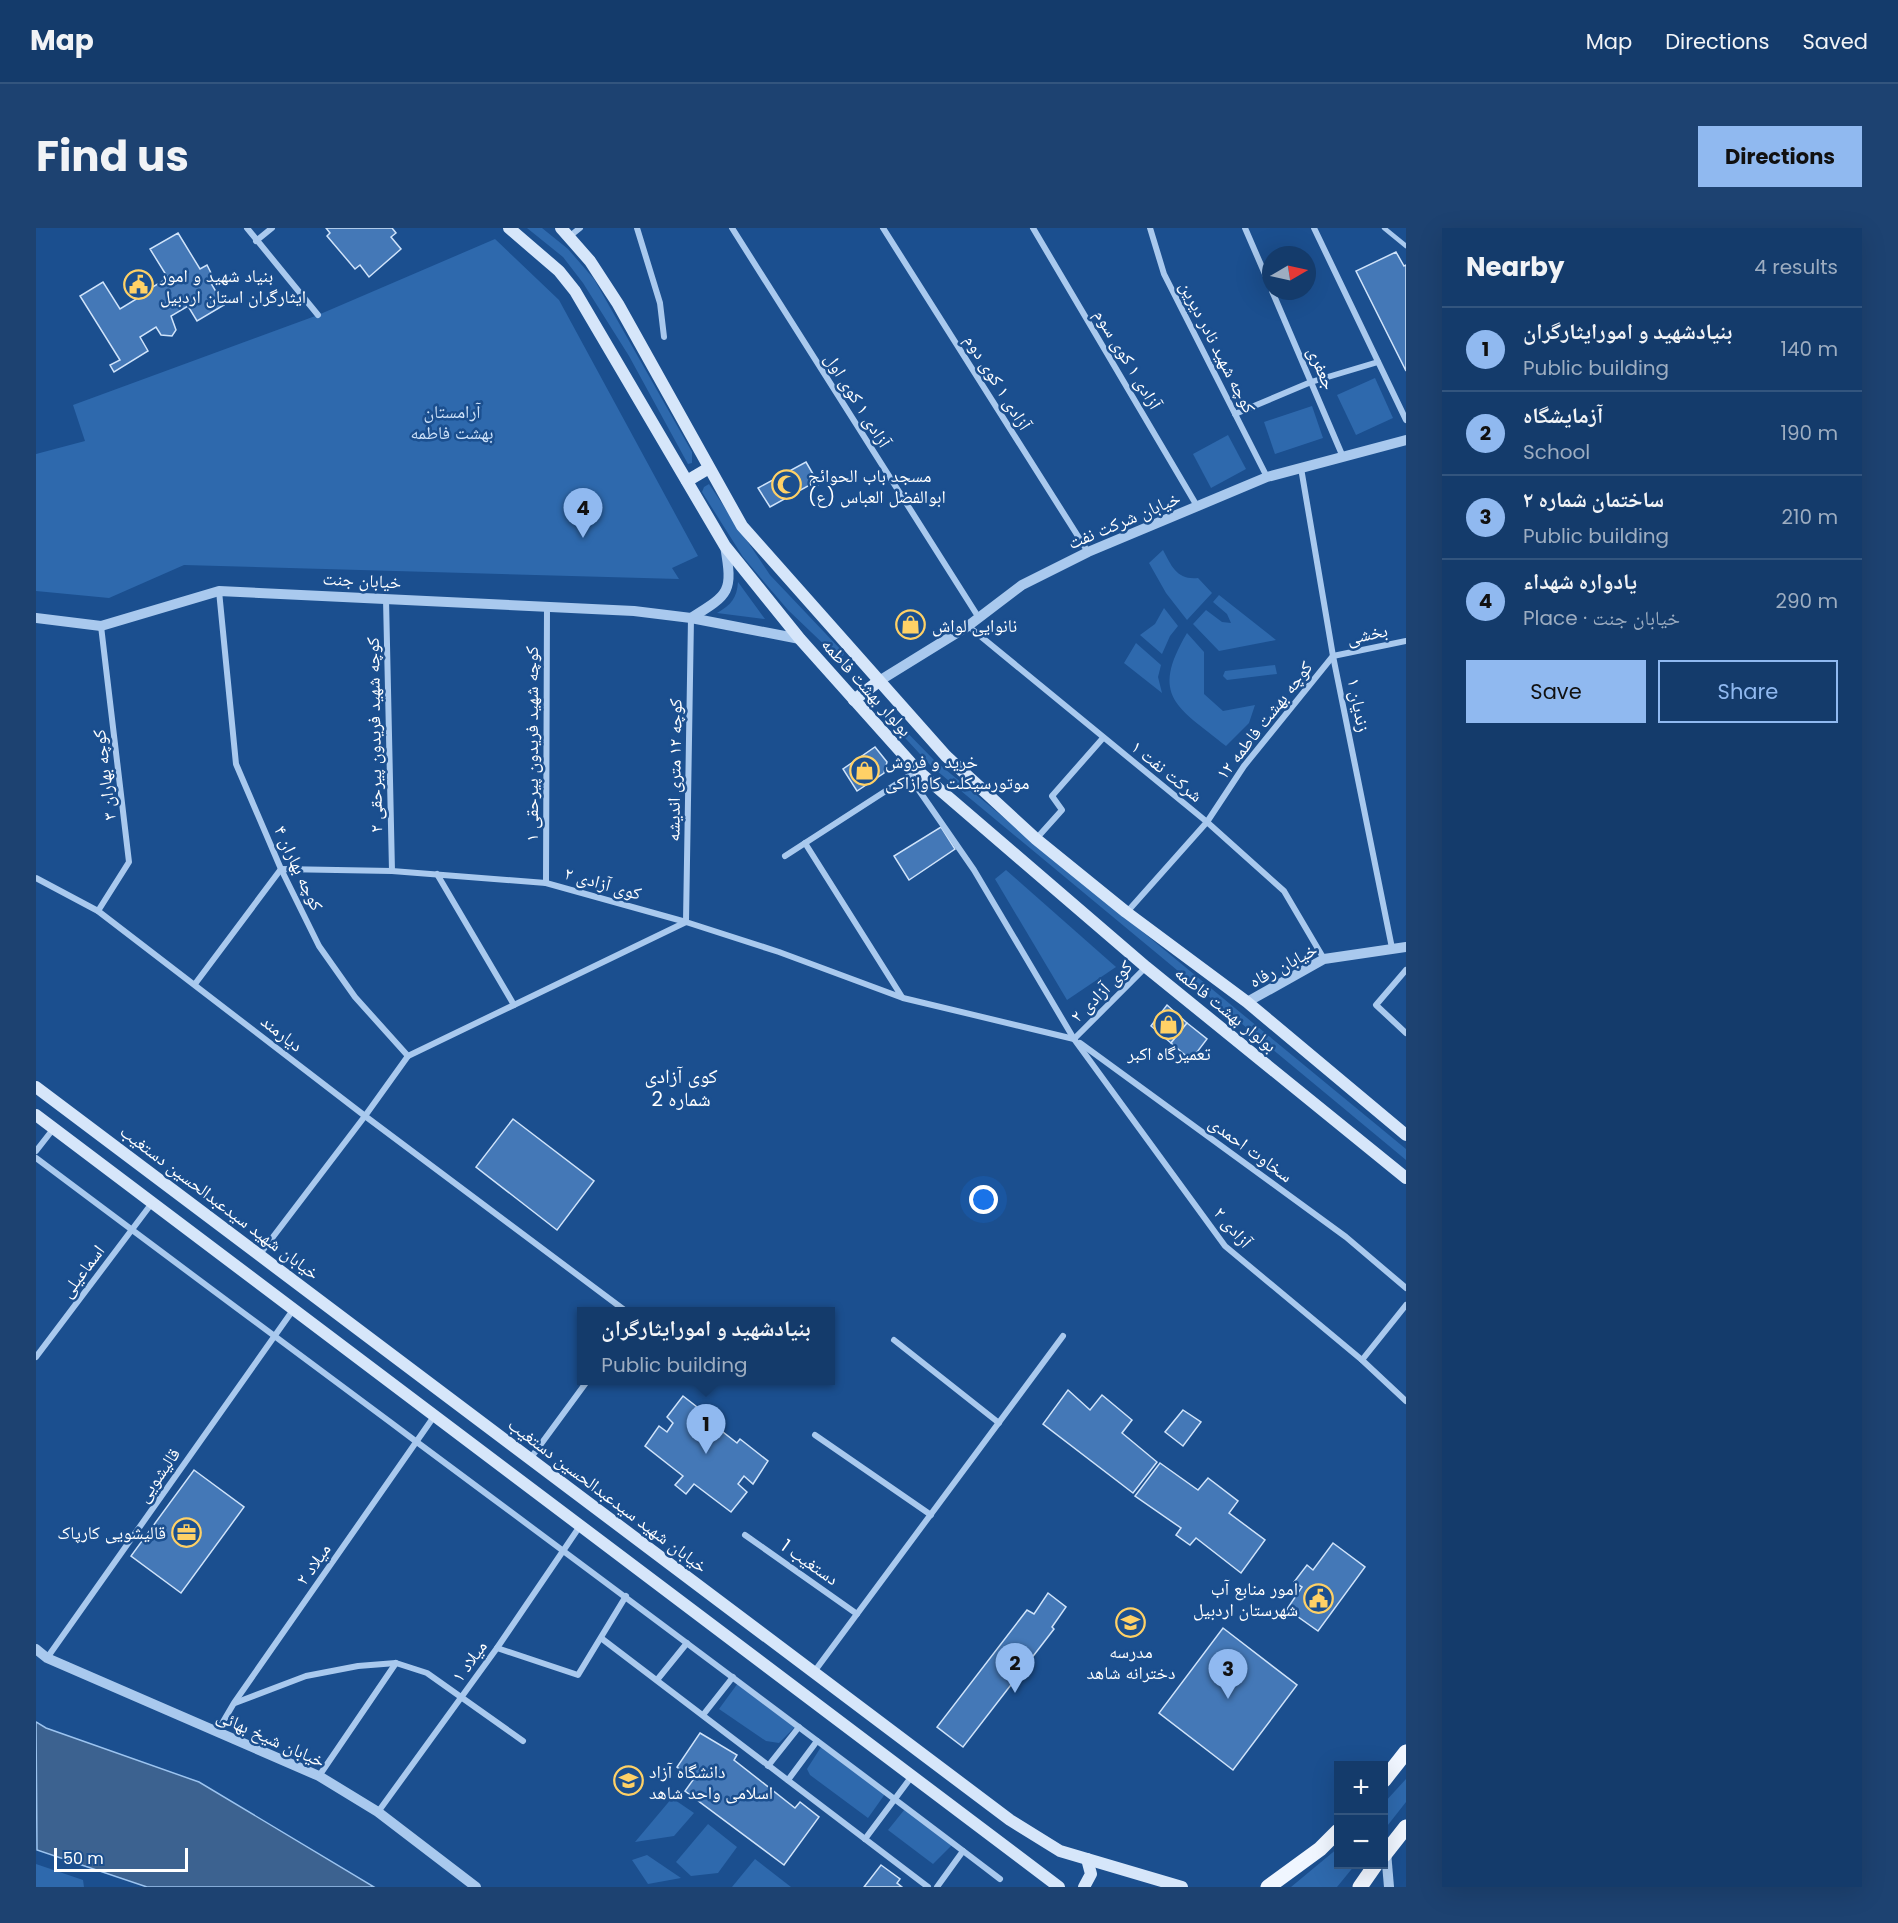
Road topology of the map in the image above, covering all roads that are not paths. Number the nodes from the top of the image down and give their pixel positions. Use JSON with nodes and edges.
{"nodes":[{"id":1,"x":247,"y":228,"type":"edge"},
{"id":2,"x":272,"y":228,"type":"edge"},
{"id":3,"x":508,"y":228,"type":"edge"},
{"id":4,"x":580,"y":228,"type":"edge"},
{"id":5,"x":637,"y":228,"type":"edge"},
{"id":6,"x":732,"y":228,"type":"edge"},
{"id":7,"x":883,"y":228,"type":"edge"},
{"id":8,"x":1033,"y":228,"type":"edge"},
{"id":9,"x":1150,"y":228,"type":"edge"},
{"id":10,"x":1245,"y":228,"type":"edge"},
{"id":11,"x":1314,"y":228,"type":"edge"},
{"id":12,"x":1384,"y":228,"type":"edge"},
{"id":13,"x":566,"y":232,"type":"edge"},
{"id":14,"x":256,"y":241,"type":"junction"},
{"id":15,"x":1406,"y":246,"type":"edge"},
{"id":16,"x":1262,"y":267,"type":"edge"},
{"id":17,"x":1276,"y":300,"type":"edge"},
{"id":18,"x":318,"y":315,"type":"dead end"},
{"id":19,"x":664,"y":337,"type":"dead end"},
{"id":20,"x":1378,"y":362,"type":"junction"},
{"id":21,"x":1311,"y":382,"type":"junction"},
{"id":22,"x":1235,"y":414,"type":"junction"},
{"id":23,"x":1406,"y":420,"type":"edge"},
{"id":24,"x":1406,"y":440,"type":"edge"},
{"id":25,"x":1343,"y":457,"type":"junction"},
{"id":26,"x":709,"y":468,"type":"junction"},
{"id":27,"x":1301,"y":468,"type":"junction"},
{"id":28,"x":1267,"y":477,"type":"junction"},
{"id":29,"x":687,"y":481,"type":"junction"},
{"id":30,"x":1197,"y":507,"type":"junction"},
{"id":31,"x":725,"y":546,"type":"junction"},
{"id":32,"x":1088,"y":552,"type":"junction"},
{"id":33,"x":219,"y":591,"type":"junction"},
{"id":34,"x":386,"y":598,"type":"junction"},
{"id":35,"x":547,"y":605,"type":"junction"},
{"id":36,"x":36,"y":618,"type":"edge"},
{"id":37,"x":691,"y":618,"type":"junction"},
{"id":38,"x":979,"y":618,"type":"junction"},
{"id":39,"x":101,"y":626,"type":"junction"},
{"id":40,"x":968,"y":626,"type":"junction"},
{"id":41,"x":800,"y":639,"type":"junction"},
{"id":42,"x":1406,"y":641,"type":"edge"},
{"id":43,"x":1334,"y":656,"type":"junction"},
{"id":44,"x":879,"y":681,"type":"junction"},
{"id":45,"x":854,"y":700,"type":"junction"},
{"id":46,"x":1104,"y":738,"type":"junction"},
{"id":47,"x":913,"y":773,"type":"junction"},
{"id":48,"x":1207,"y":822,"type":"junction"},
{"id":49,"x":1036,"y":839,"type":"junction"},
{"id":50,"x":805,"y":843,"type":"junction"},
{"id":51,"x":785,"y":856,"type":"dead end"},
{"id":52,"x":281,"y":869,"type":"junction"},
{"id":53,"x":392,"y":871,"type":"junction"},
{"id":54,"x":437,"y":874,"type":"junction"},
{"id":55,"x":36,"y":878,"type":"edge"},
{"id":56,"x":546,"y":883,"type":"junction"},
{"id":57,"x":98,"y":911,"type":"junction"},
{"id":58,"x":1126,"y":912,"type":"junction"},
{"id":59,"x":686,"y":922,"type":"junction"},
{"id":60,"x":1406,"y":947,"type":"edge"},
{"id":61,"x":1392,"y":948,"type":"junction"},
{"id":62,"x":1324,"y":959,"type":"junction"},
{"id":63,"x":1146,"y":967,"type":"junction"},
{"id":64,"x":1406,"y":970,"type":"edge"},
{"id":65,"x":195,"y":984,"type":"junction"},
{"id":66,"x":903,"y":998,"type":"junction"},
{"id":67,"x":1247,"y":1002,"type":"junction"},
{"id":68,"x":514,"y":1005,"type":"junction"},
{"id":69,"x":1406,"y":1033,"type":"edge"},
{"id":70,"x":1074,"y":1039,"type":"junction"},
{"id":71,"x":408,"y":1056,"type":"junction"},
{"id":72,"x":36,"y":1087,"type":"edge"},
{"id":73,"x":36,"y":1115,"type":"edge"},
{"id":74,"x":365,"y":1116,"type":"junction"},
{"id":75,"x":54,"y":1128,"type":"junction"},
{"id":76,"x":1406,"y":1135,"type":"edge"},
{"id":77,"x":36,"y":1151,"type":"edge"},
{"id":78,"x":36,"y":1158,"type":"edge"},
{"id":79,"x":1406,"y":1178,"type":"edge"},
{"id":80,"x":152,"y":1203,"type":"junction"},
{"id":81,"x":132,"y":1230,"type":"junction"},
{"id":82,"x":260,"y":1254,"type":"junction"},
{"id":83,"x":1406,"y":1288,"type":"edge"},
{"id":84,"x":1406,"y":1305,"type":"edge"},
{"id":85,"x":622,"y":1307,"type":"edge"},
{"id":86,"x":294,"y":1309,"type":"junction"},
{"id":87,"x":274,"y":1335,"type":"junction"},
{"id":88,"x":1063,"y":1336,"type":"dead end"},
{"id":89,"x":894,"y":1340,"type":"dead end"},
{"id":90,"x":36,"y":1357,"type":"edge"},
{"id":91,"x":1362,"y":1360,"type":"junction"},
{"id":92,"x":584,"y":1385,"type":"edge"},
{"id":93,"x":1406,"y":1401,"type":"edge"},
{"id":94,"x":435,"y":1415,"type":"junction"},
{"id":95,"x":999,"y":1423,"type":"junction"},
{"id":96,"x":815,"y":1435,"type":"dead end"},
{"id":97,"x":416,"y":1444,"type":"junction"},
{"id":98,"x":530,"y":1459,"type":"junction"},
{"id":99,"x":931,"y":1515,"type":"junction"},
{"id":100,"x":580,"y":1525,"type":"junction"},
{"id":101,"x":745,"y":1535,"type":"dead end"},
{"id":102,"x":565,"y":1550,"type":"junction"},
{"id":103,"x":626,"y":1596,"type":"junction"},
{"id":104,"x":857,"y":1614,"type":"junction"},
{"id":105,"x":601,"y":1638,"type":"junction"},
{"id":106,"x":687,"y":1643,"type":"junction"},
{"id":107,"x":497,"y":1648,"type":"junction"},
{"id":108,"x":36,"y":1649,"type":"edge"},
{"id":109,"x":47,"y":1658,"type":"junction"},
{"id":110,"x":396,"y":1663,"type":"junction"},
{"id":111,"x":814,"y":1672,"type":"junction"},
{"id":112,"x":733,"y":1677,"type":"junction"},
{"id":113,"x":657,"y":1680,"type":"junction"},
{"id":114,"x":460,"y":1698,"type":"junction"},
{"id":115,"x":234,"y":1703,"type":"junction"},
{"id":116,"x":703,"y":1715,"type":"junction"},
{"id":117,"x":799,"y":1727,"type":"junction"},
{"id":118,"x":217,"y":1732,"type":"junction"},
{"id":119,"x":523,"y":1741,"type":"dead end"},
{"id":120,"x":817,"y":1741,"type":"junction"},
{"id":121,"x":1406,"y":1752,"type":"edge"},
{"id":122,"x":768,"y":1766,"type":"junction"},
{"id":123,"x":1388,"y":1774,"type":"edge"},
{"id":124,"x":319,"y":1776,"type":"junction"},
{"id":125,"x":912,"y":1776,"type":"junction"},
{"id":126,"x":788,"y":1780,"type":"junction"},
{"id":127,"x":894,"y":1799,"type":"junction"},
{"id":128,"x":378,"y":1812,"type":"junction"},
{"id":129,"x":1406,"y":1827,"type":"edge"},
{"id":130,"x":1334,"y":1835,"type":"edge"},
{"id":131,"x":865,"y":1839,"type":"junction"},
{"id":132,"x":1388,"y":1849,"type":"edge"},
{"id":133,"x":963,"y":1851,"type":"junction"},
{"id":134,"x":1087,"y":1859,"type":"junction"},
{"id":135,"x":1372,"y":1869,"type":"edge"},
{"id":136,"x":1387,"y":1869,"type":"edge"},
{"id":137,"x":1000,"y":1879,"type":"dead end"},
{"id":138,"x":476,"y":1887,"type":"edge"},
{"id":139,"x":928,"y":1887,"type":"edge"},
{"id":140,"x":937,"y":1887,"type":"edge"},
{"id":141,"x":1059,"y":1887,"type":"edge"},
{"id":142,"x":1084,"y":1887,"type":"edge"},
{"id":143,"x":1182,"y":1887,"type":"edge"},
{"id":144,"x":1268,"y":1887,"type":"edge"},
{"id":145,"x":1359,"y":1887,"type":"edge"},
{"id":146,"x":1389,"y":1887,"type":"edge"}],
"edges":[{"from":1,"to":14,"type":"street"},
{"from":2,"to":14,"type":"street"},
{"from":3,"to":29,"type":"main road","name":"بولوار بهشت فاطمه"},
{"from":4,"to":13,"type":"street"},
{"from":5,"to":19,"type":"street"},
{"from":6,"to":38,"type":"street","name":"آزادی ۱ کوی اول"},
{"from":7,"to":32,"type":"street","name":"آزادی ۱ کوی دوم"},
{"from":8,"to":30,"type":"street","name":"آزادی ۱ کوی سوم"},
{"from":9,"to":22,"type":"street","name":"کوچه شهید نادر دیرین"},
{"from":10,"to":16,"type":"street","name":"جعفری"},
{"from":11,"to":20,"type":"street"},
{"from":12,"to":15,"type":"lane"},
{"from":13,"to":26,"type":"main road","name":"بولوار بهشت فاطمه"},
{"from":14,"to":18,"type":"street"},
{"from":17,"to":21,"type":"street","name":"جعفری"},
{"from":20,"to":21,"type":"street"},
{"from":20,"to":23,"type":"street"},
{"from":21,"to":22,"type":"street"},
{"from":21,"to":25,"type":"street","name":"جعفری"},
{"from":22,"to":28,"type":"street","name":"کوچه شهید نادر دیرین"},
{"from":24,"to":25,"type":"street","name":"خیابان شرکت نفت"},
{"from":25,"to":27,"type":"street","name":"خیابان شرکت نفت"},
{"from":26,"to":29,"type":"main road"},
{"from":26,"to":44,"type":"main road","name":"بولوار بهشت فاطمه"},
{"from":27,"to":28,"type":"street","name":"خیابان شرکت نفت"},
{"from":27,"to":43,"type":"street","name":"زندیان ۱"},
{"from":28,"to":30,"type":"street","name":"خیابان شرکت نفت"},
{"from":29,"to":31,"type":"main road","name":"بولوار بهشت فاطمه"},
{"from":30,"to":32,"type":"street","name":"خیابان شرکت نفت"},
{"from":31,"to":37,"type":"street"},
{"from":31,"to":41,"type":"main road","name":"بولوار بهشت فاطمه"},
{"from":32,"to":38,"type":"street","name":"خیابان شرکت نفت"},
{"from":33,"to":34,"type":"street","name":"خیابان جنت"},
{"from":33,"to":39,"type":"street","name":"خیابان جنت"},
{"from":33,"to":52,"type":"street","name":"کوچه بهاران ۴"},
{"from":34,"to":35,"type":"street","name":"خیابان جنت"},
{"from":34,"to":53,"type":"street","name":"کوچه شهید فریدون پیرحقی ۲"},
{"from":35,"to":37,"type":"street","name":"خیابان جنت"},
{"from":35,"to":56,"type":"street","name":"کوچه شهید فریدون پیرحقی ۱"},
{"from":36,"to":39,"type":"street","name":"خیابان جنت"},
{"from":37,"to":41,"type":"street","name":"خیابان جنت"},
{"from":37,"to":59,"type":"street","name":"کوچه ۱۲ متری اندیشه"},
{"from":38,"to":40,"type":"street","name":"خیابان شرکت نفت"},
{"from":39,"to":57,"type":"street","name":"کوچه بهاران ۳"},
{"from":40,"to":44,"type":"street","name":"خیابان شرکت نفت"},
{"from":40,"to":46,"type":"street","name":"شرکت نفت ۱"},
{"from":41,"to":45,"type":"main road","name":"بولوار بهشت فاطمه"},
{"from":42,"to":43,"type":"street","name":"بخشی"},
{"from":43,"to":48,"type":"street","name":"کوچه بهشت فاطمه ۱۲"},
{"from":43,"to":61,"type":"street","name":"زندیان ۱"},
{"from":44,"to":45,"type":"main road"},
{"from":44,"to":49,"type":"main road","name":"بولوار بهشت فاطمه"},
{"from":45,"to":47,"type":"main road","name":"بولوار بهشت فاطمه"},
{"from":46,"to":48,"type":"street","name":"شرکت نفت ۱"},
{"from":46,"to":49,"type":"street"},
{"from":47,"to":50,"type":"street"},
{"from":47,"to":63,"type":"main road","name":"بولوار بهشت فاطمه"},
{"from":47,"to":70,"type":"street","name":"آزادی ۲"},
{"from":48,"to":58,"type":"street","name":"کوچه بهشت فاطمه ۱۲"},
{"from":48,"to":62,"type":"street","name":"شرکت نفت ۱"},
{"from":49,"to":58,"type":"main road","name":"بولوار بهشت فاطمه"},
{"from":50,"to":51,"type":"street"},
{"from":50,"to":66,"type":"street"},
{"from":52,"to":53,"type":"street","name":"کوی آزادی ۲"},
{"from":52,"to":65,"type":"street"},
{"from":52,"to":71,"type":"street","name":"کوچه بهاران ۴"},
{"from":53,"to":54,"type":"street","name":"کوی آزادی ۲"},
{"from":54,"to":56,"type":"street","name":"کوی آزادی ۲"},
{"from":54,"to":68,"type":"street"},
{"from":55,"to":57,"type":"street","name":"دیارمند"},
{"from":56,"to":59,"type":"street","name":"کوی آزادی ۲"},
{"from":57,"to":65,"type":"street","name":"دیارمند"},
{"from":58,"to":67,"type":"main road","name":"بولوار بهشت فاطمه"},
{"from":59,"to":66,"type":"street","name":"کوی آزادی ۲"},
{"from":59,"to":68,"type":"street"},
{"from":60,"to":61,"type":"street","name":"خیابان رفاه"},
{"from":61,"to":62,"type":"street","name":"خیابان رفاه"},
{"from":62,"to":67,"type":"street","name":"خیابان رفاه"},
{"from":63,"to":70,"type":"street","name":"کوی آزادی ۲"},
{"from":63,"to":79,"type":"main road","name":"بولوار بهشت فاطمه"},
{"from":64,"to":69,"type":"street"},
{"from":65,"to":74,"type":"street","name":"دیارمند"},
{"from":66,"to":70,"type":"street","name":"کوی آزادی ۲"},
{"from":67,"to":76,"type":"main road","name":"بولوار بهشت فاطمه"},
{"from":68,"to":71,"type":"street"},
{"from":70,"to":83,"type":"street","name":"سخاوت احمدی"},
{"from":70,"to":91,"type":"street","name":"آزادی ۲"},
{"from":71,"to":74,"type":"street"},
{"from":72,"to":82,"type":"main road","name":"خیابان شهید سیدعبدالحسین دستغیب"},
{"from":73,"to":75,"type":"main road"},
{"from":74,"to":82,"type":"street"},
{"from":74,"to":85,"type":"street","name":"دیارمند"},
{"from":75,"to":77,"type":"street"},
{"from":75,"to":80,"type":"main road"},
{"from":78,"to":81,"type":"street"},
{"from":80,"to":81,"type":"street","name":"اسماعیلی"},
{"from":80,"to":86,"type":"main road"},
{"from":81,"to":87,"type":"street"},
{"from":81,"to":90,"type":"street","name":"اسماعیلی"},
{"from":82,"to":98,"type":"main road","name":"خیابان شهید سیدعبدالحسین دستغیب"},
{"from":84,"to":91,"type":"street"},
{"from":86,"to":87,"type":"street","name":"قالیشویی"},
{"from":86,"to":94,"type":"main road"},
{"from":87,"to":97,"type":"street"},
{"from":87,"to":109,"type":"street","name":"قالیشویی"},
{"from":88,"to":95,"type":"street"},
{"from":89,"to":95,"type":"street"},
{"from":91,"to":93,"type":"street","name":"آزادی ۲"},
{"from":92,"to":98,"type":"street"},
{"from":94,"to":97,"type":"street","name":"میلاد ۲"},
{"from":94,"to":100,"type":"main road"},
{"from":95,"to":99,"type":"street"},
{"from":96,"to":99,"type":"street"},
{"from":97,"to":102,"type":"street"},
{"from":97,"to":115,"type":"street","name":"میلاد ۲"},
{"from":98,"to":111,"type":"main road","name":"خیابان شهید سیدعبدالحسین دستغیب"},
{"from":99,"to":104,"type":"street"},
{"from":100,"to":102,"type":"street","name":"میلاد ۱"},
{"from":100,"to":125,"type":"main road"},
{"from":101,"to":104,"type":"street","name":"دستغیب 1"},
{"from":102,"to":103,"type":"street"},
{"from":102,"to":107,"type":"street","name":"میلاد ۱"},
{"from":103,"to":105,"type":"street"},
{"from":103,"to":106,"type":"street"},
{"from":104,"to":111,"type":"street"},
{"from":105,"to":107,"type":"street"},
{"from":105,"to":113,"type":"street"},
{"from":106,"to":112,"type":"street"},
{"from":106,"to":113,"type":"street"},
{"from":107,"to":114,"type":"street","name":"میلاد ۱"},
{"from":108,"to":109,"type":"street","name":"خیابان شیخ بهائی"},
{"from":109,"to":118,"type":"street","name":"خیابان شیخ بهائی"},
{"from":110,"to":114,"type":"street"},
{"from":110,"to":115,"type":"street"},
{"from":110,"to":124,"type":"street"},
{"from":111,"to":134,"type":"main road","name":"خیابان شهید سیدعبدالحسین دستغیب"},
{"from":112,"to":116,"type":"street"},
{"from":112,"to":117,"type":"street"},
{"from":113,"to":116,"type":"street"},
{"from":114,"to":119,"type":"street"},
{"from":114,"to":128,"type":"street","name":"میلاد ۱"},
{"from":115,"to":118,"type":"street","name":"میلاد ۲"},
{"from":116,"to":122,"type":"street"},
{"from":117,"to":120,"type":"street"},
{"from":117,"to":122,"type":"street"},
{"from":118,"to":124,"type":"street","name":"خیابان شیخ بهائی"},
{"from":120,"to":126,"type":"street"},
{"from":120,"to":127,"type":"street"},
{"from":121,"to":123,"type":"main road"},
{"from":122,"to":126,"type":"street"},
{"from":124,"to":128,"type":"street","name":"خیابان شیخ بهائی"},
{"from":125,"to":127,"type":"street"},
{"from":125,"to":141,"type":"main road"},
{"from":126,"to":131,"type":"street"},
{"from":127,"to":131,"type":"street"},
{"from":127,"to":133,"type":"street"},
{"from":128,"to":138,"type":"street","name":"خیابان شیخ بهائی"},
{"from":129,"to":132,"type":"main road"},
{"from":130,"to":144,"type":"main road"},
{"from":131,"to":139,"type":"street"},
{"from":133,"to":137,"type":"street"},
{"from":133,"to":140,"type":"street"},
{"from":134,"to":142,"type":"main road"},
{"from":134,"to":143,"type":"main road","name":"خیابان شهید سیدعبدالحسین دستغیب"},
{"from":135,"to":145,"type":"main road"},
{"from":136,"to":146,"type":"street"}]}
